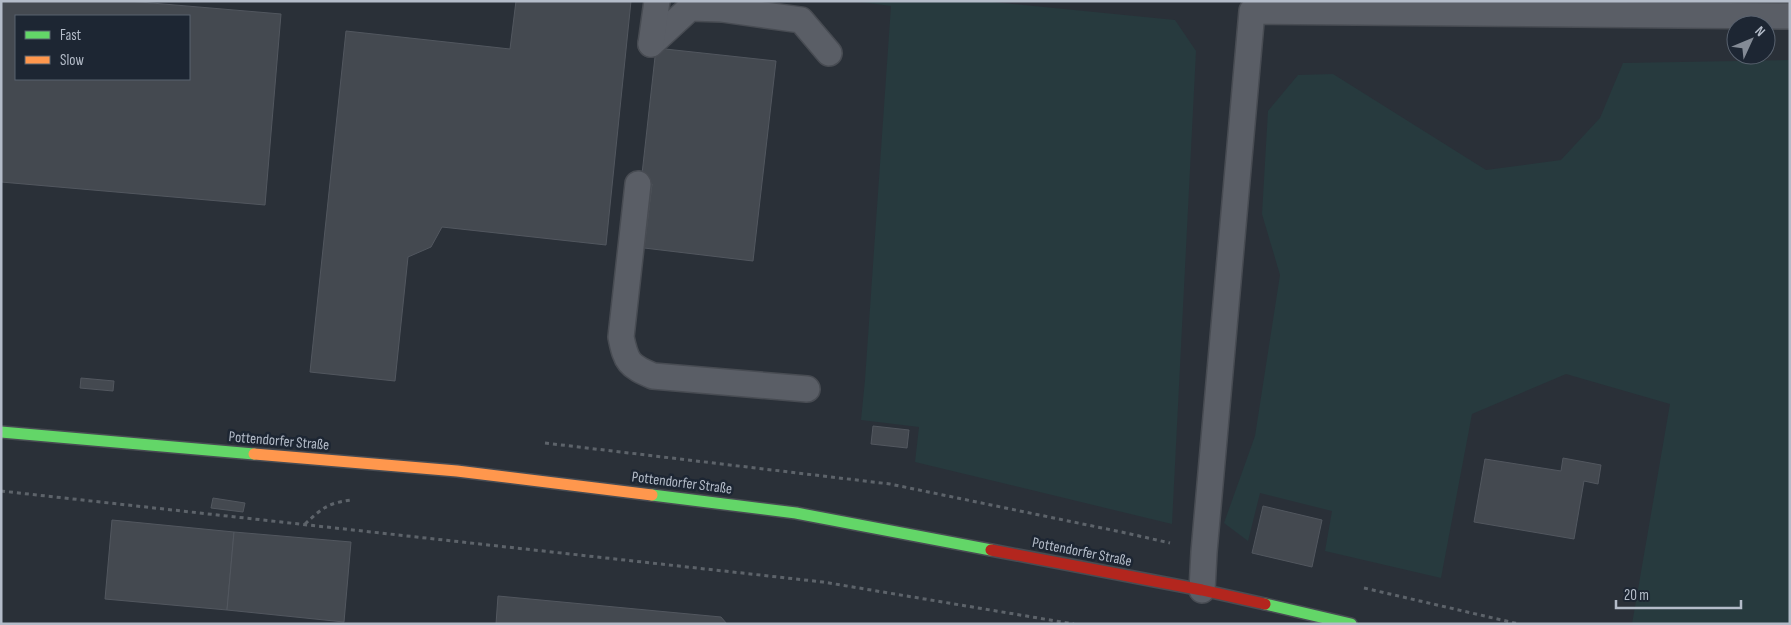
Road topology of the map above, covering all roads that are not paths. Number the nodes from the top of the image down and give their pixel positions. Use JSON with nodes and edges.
{"nodes":[{"id":1,"x":657,"y":1,"type":"edge"},
{"id":2,"x":1252,"y":6,"type":"edge"},
{"id":3,"x":1790,"y":16,"type":"edge"},
{"id":4,"x":829,"y":53,"type":"dead end"},
{"id":5,"x":638,"y":184,"type":"dead end"},
{"id":6,"x":806,"y":390,"type":"dead end"},
{"id":7,"x":1,"y":432,"type":"edge"},
{"id":8,"x":1202,"y":590,"type":"junction"},
{"id":9,"x":1350,"y":624,"type":"edge"}],
"edges":[{"from":1,"to":4,"type":"lane"},
{"from":2,"to":3,"type":"lane"},
{"from":2,"to":8,"type":"lane"},
{"from":5,"to":6,"type":"lane"},
{"from":7,"to":8,"type":"main road","name":"Pottendorfer Straße"},
{"from":8,"to":9,"type":"main road","name":"Pottendorfer Straße"}]}
